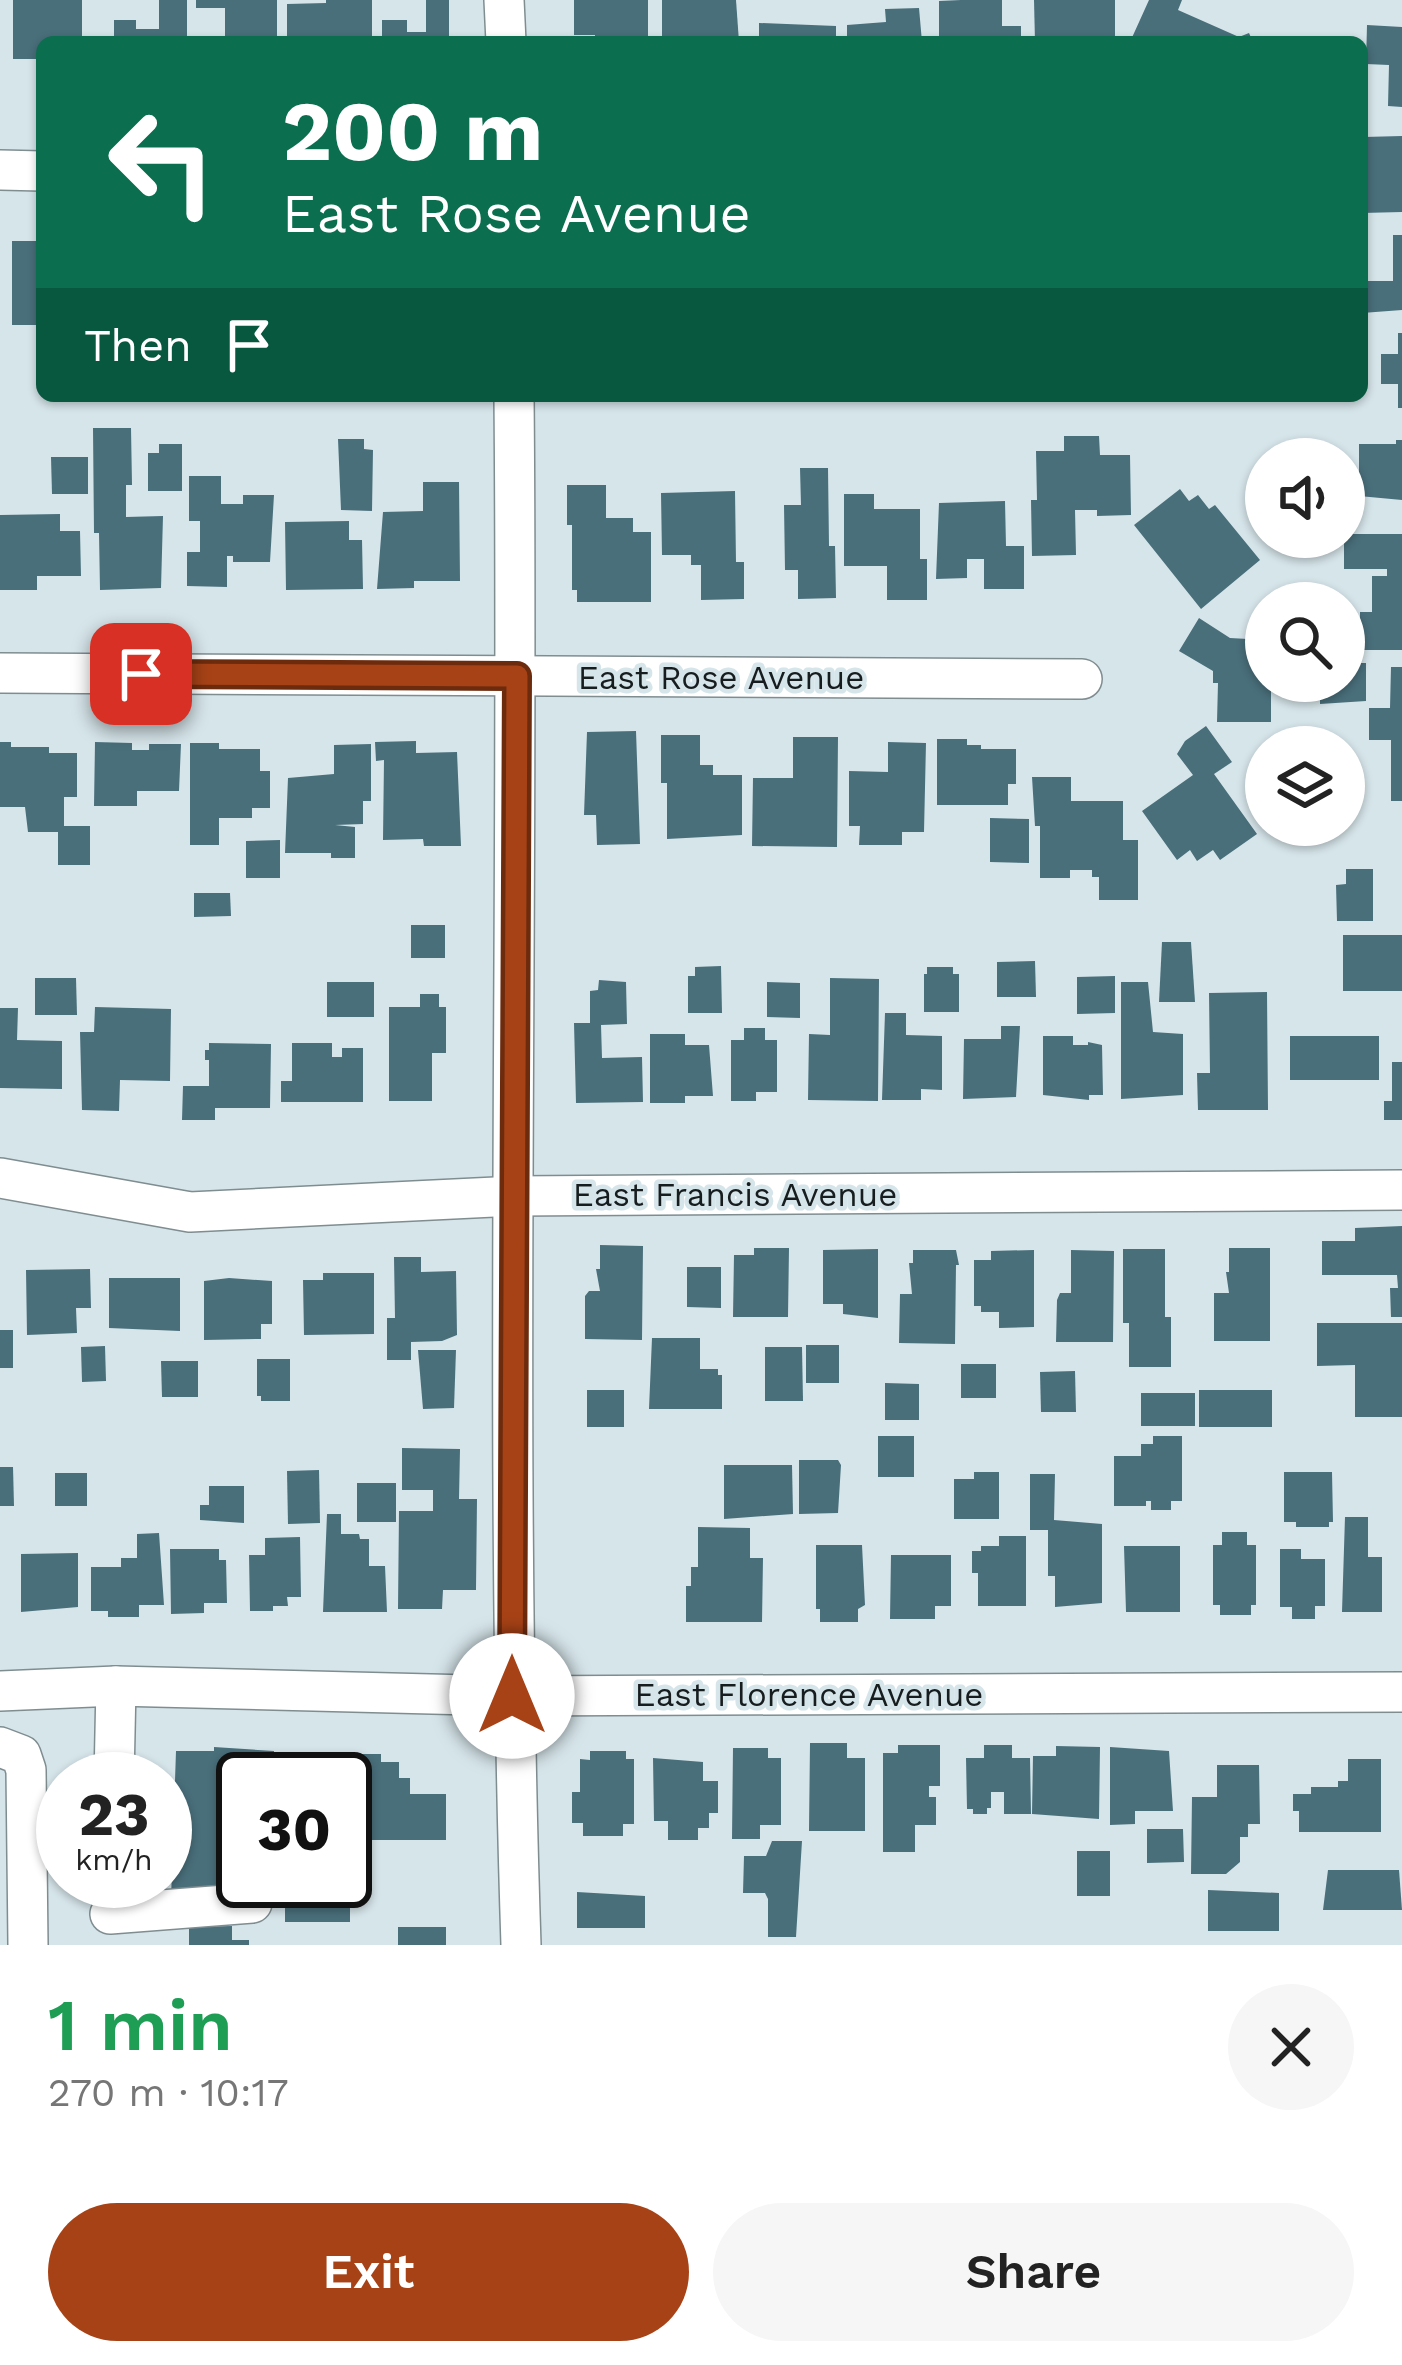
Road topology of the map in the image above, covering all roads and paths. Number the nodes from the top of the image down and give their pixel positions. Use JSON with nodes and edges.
{"nodes":[{"id":1,"x":504,"y":0,"type":"edge"},
{"id":2,"x":506,"y":36,"type":"edge"},
{"id":3,"x":0,"y":170,"type":"edge"},
{"id":4,"x":36,"y":171,"type":"edge"},
{"id":5,"x":514,"y":402,"type":"edge"},
{"id":6,"x":0,"y":674,"type":"edge"},
{"id":7,"x":517,"y":676,"type":"junction"},
{"id":8,"x":1082,"y":679,"type":"dead end"},
{"id":9,"x":0,"y":1178,"type":"edge"},
{"id":10,"x":1402,"y":1190,"type":"edge"},
{"id":11,"x":515,"y":1196,"type":"junction"},
{"id":12,"x":116,"y":1686,"type":"junction"},
{"id":13,"x":0,"y":1691,"type":"edge"},
{"id":14,"x":1402,"y":1692,"type":"edge"},
{"id":15,"x":512,"y":1696,"type":"junction"},
{"id":16,"x":0,"y":1747,"type":"edge"},
{"id":17,"x":115,"y":1752,"type":"edge"},
{"id":18,"x":216,"y":1906,"type":"edge"},
{"id":19,"x":110,"y":1913,"type":"edge"},
{"id":20,"x":28,"y":1945,"type":"edge"},
{"id":21,"x":521,"y":1945,"type":"edge"}],
"edges":[{"from":1,"to":2,"type":"street"},
{"from":3,"to":4,"type":"street"},
{"from":5,"to":7,"type":"street"},
{"from":6,"to":7,"type":"street","name":"East Rose Avenue"},
{"from":7,"to":8,"type":"street","name":"East Rose Avenue"},
{"from":7,"to":11,"type":"street"},
{"from":9,"to":11,"type":"street","name":"East Francis Avenue"},
{"from":10,"to":11,"type":"street","name":"East Francis Avenue"},
{"from":11,"to":15,"type":"street"},
{"from":12,"to":13,"type":"street","name":"East Florence Avenue"},
{"from":12,"to":15,"type":"street","name":"East Florence Avenue"},
{"from":12,"to":17,"type":"street"},
{"from":14,"to":15,"type":"street","name":"East Florence Avenue"},
{"from":15,"to":21,"type":"street"},
{"from":16,"to":20,"type":"street"},
{"from":18,"to":19,"type":"street"}]}
